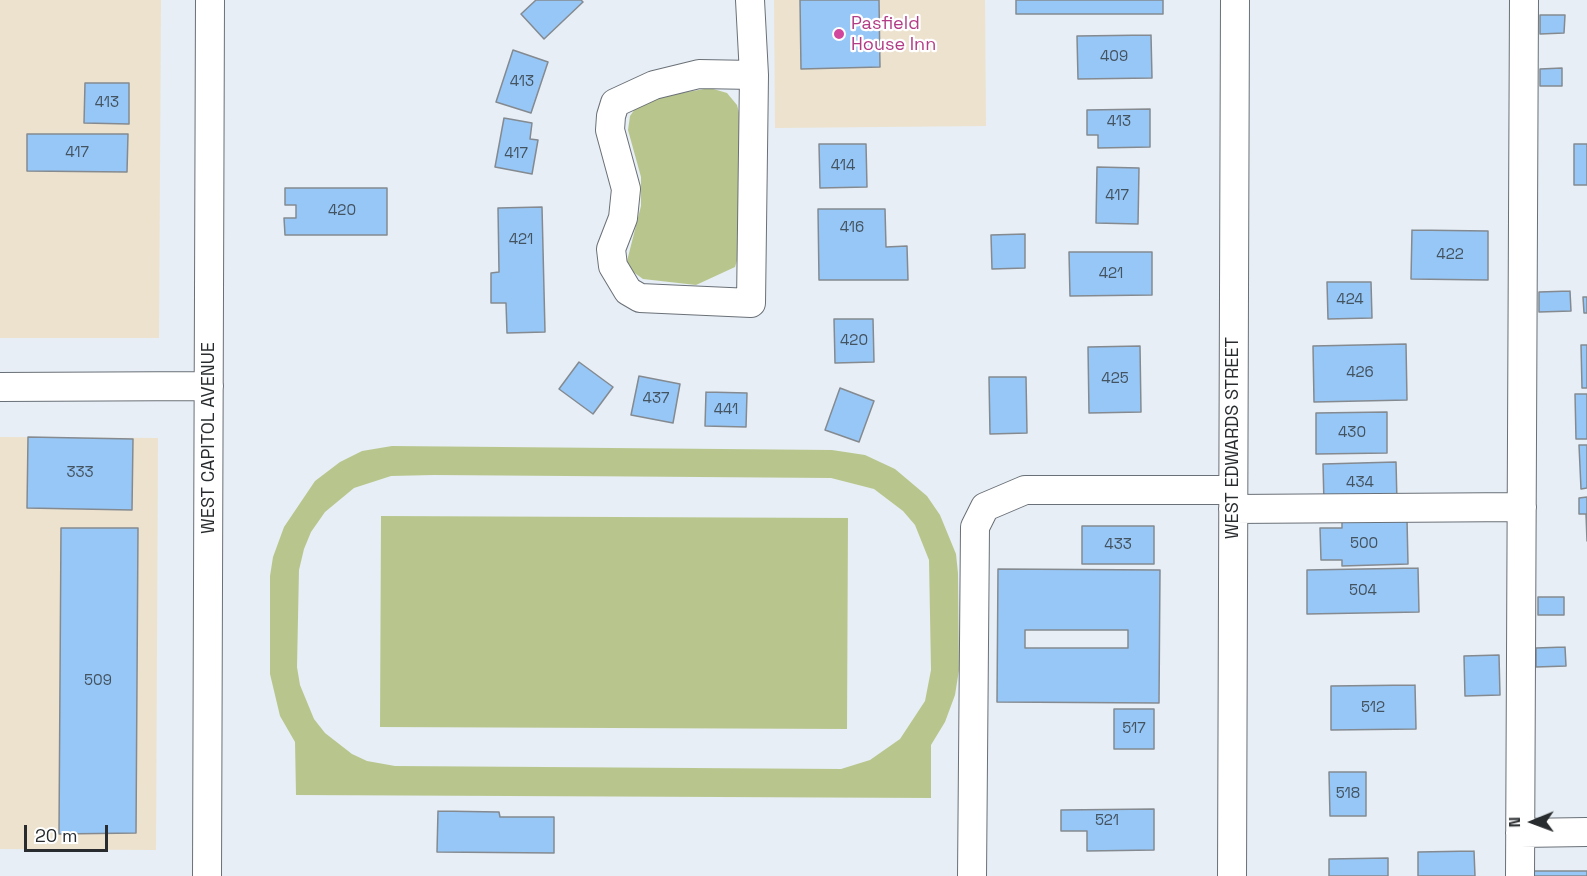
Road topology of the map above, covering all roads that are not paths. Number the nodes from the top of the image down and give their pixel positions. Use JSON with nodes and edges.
{"nodes":[{"id":1,"x":210,"y":0,"type":"edge"},
{"id":2,"x":750,"y":0,"type":"edge"},
{"id":3,"x":1235,"y":0,"type":"edge"},
{"id":4,"x":1524,"y":0,"type":"edge"},
{"id":5,"x":754,"y":75,"type":"junction"},
{"id":6,"x":209,"y":386,"type":"junction"},
{"id":7,"x":0,"y":387,"type":"edge"},
{"id":8,"x":1233,"y":500,"type":"junction"},
{"id":9,"x":1522,"y":507,"type":"junction"},
{"id":10,"x":1587,"y":832,"type":"edge"},
{"id":11,"x":1520,"y":833,"type":"junction"},
{"id":12,"x":207,"y":876,"type":"edge"},
{"id":13,"x":972,"y":876,"type":"edge"},
{"id":14,"x":1232,"y":876,"type":"edge"},
{"id":15,"x":1520,"y":876,"type":"edge"}],
"edges":[{"from":1,"to":6,"type":"street","name":"WEST CAPITOL AVENUE"},
{"from":2,"to":5,"type":"street"},
{"from":3,"to":8,"type":"street","name":"WEST EDWARDS STREET"},
{"from":4,"to":9,"type":"street"},
{"from":5,"to":5,"type":"street"},
{"from":6,"to":7,"type":"street"},
{"from":6,"to":12,"type":"street","name":"WEST CAPITOL AVENUE"},
{"from":8,"to":9,"type":"street"},
{"from":8,"to":13,"type":"street"},
{"from":8,"to":14,"type":"street","name":"WEST EDWARDS STREET"},
{"from":9,"to":11,"type":"street"},
{"from":10,"to":11,"type":"street"},
{"from":11,"to":15,"type":"street"}]}
